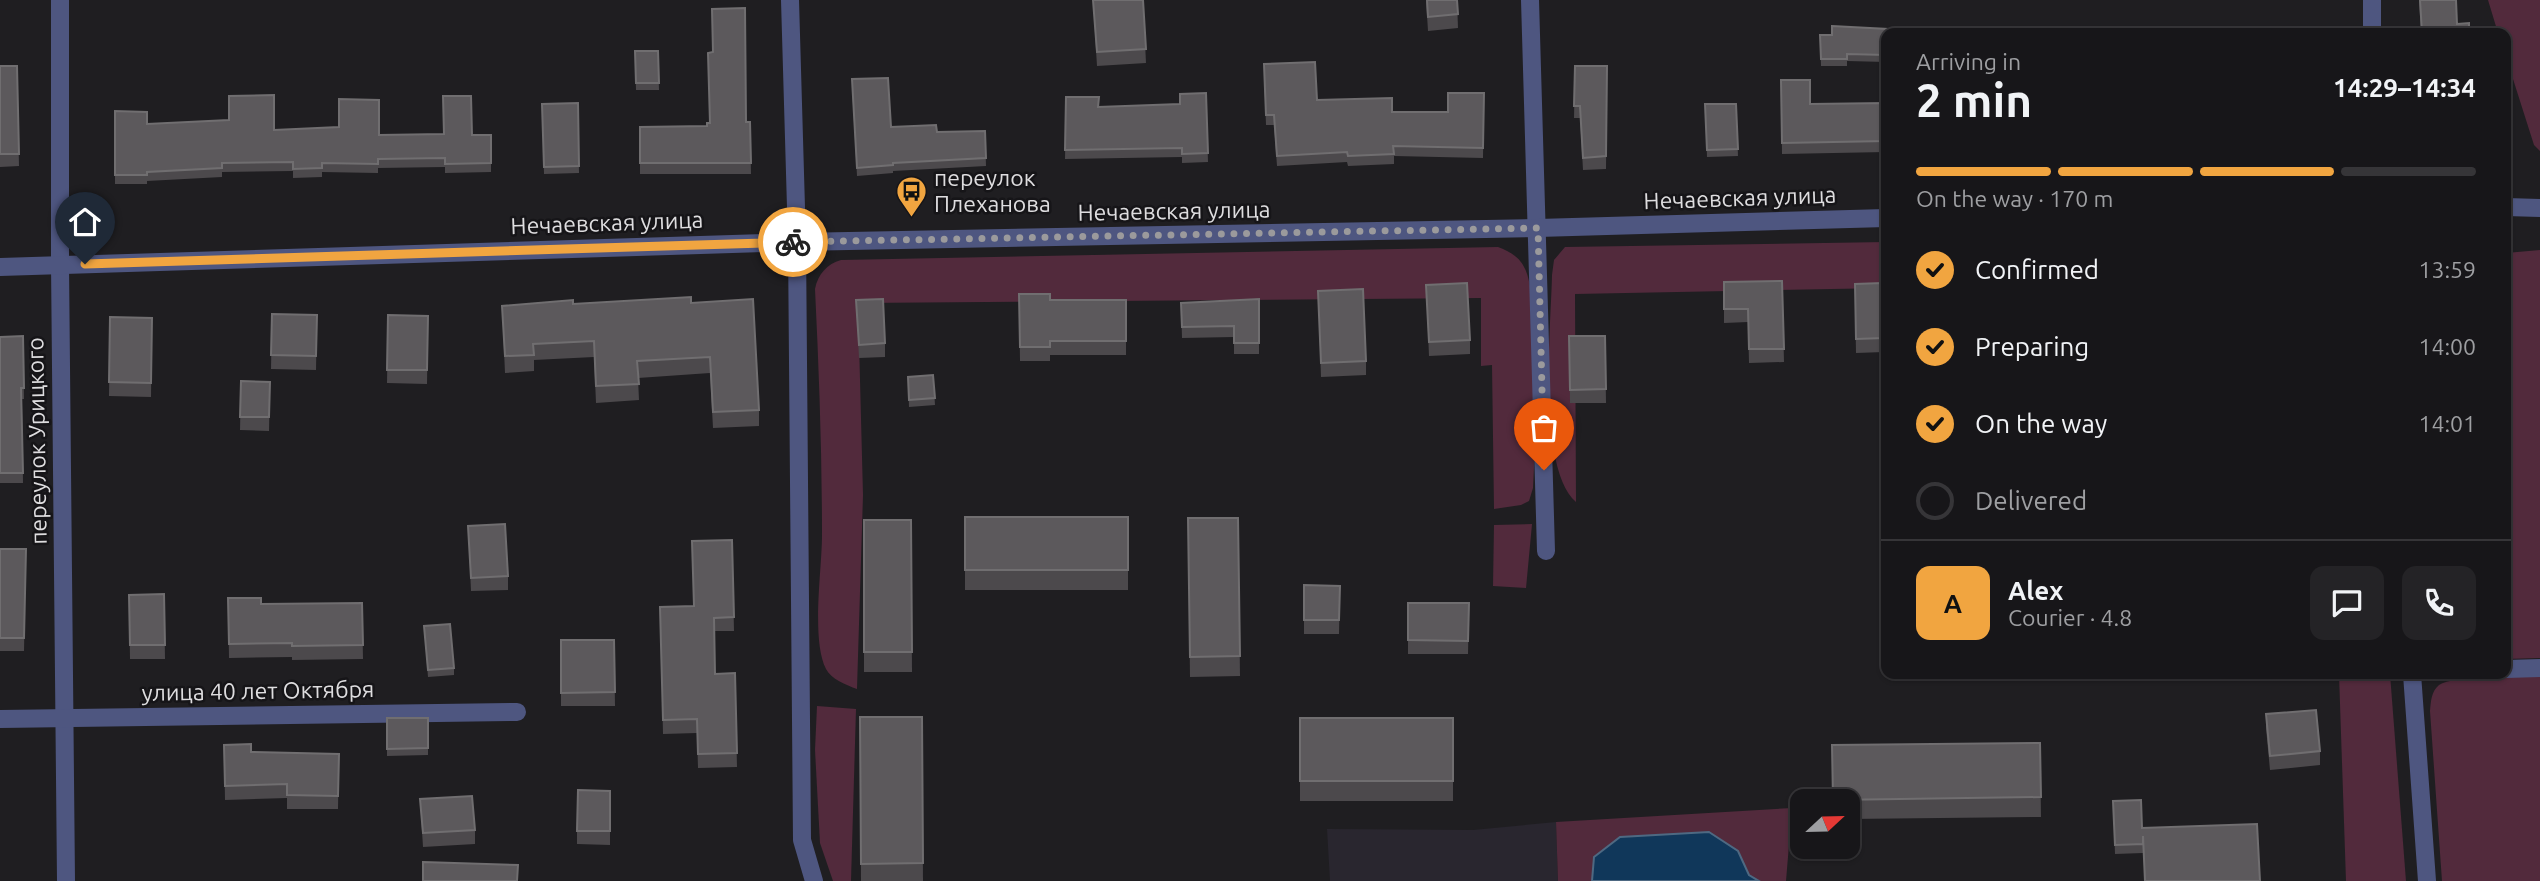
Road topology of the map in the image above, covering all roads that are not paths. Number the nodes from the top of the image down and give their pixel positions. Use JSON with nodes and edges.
{"nodes":[{"id":1,"x":60,"y":0,"type":"edge"},
{"id":2,"x":790,"y":0,"type":"edge"},
{"id":3,"x":1530,"y":0,"type":"edge"},
{"id":4,"x":2372,"y":0,"type":"edge"},
{"id":5,"x":2372,"y":28,"type":"edge"},
{"id":6,"x":2511,"y":207,"type":"edge"},
{"id":7,"x":2540,"y":208,"type":"edge"},
{"id":8,"x":1881,"y":218,"type":"edge"},
{"id":9,"x":1538,"y":228,"type":"junction"},
{"id":10,"x":797,"y":242,"type":"junction"},
{"id":11,"x":60,"y":264,"type":"junction"},
{"id":12,"x":0,"y":267,"type":"edge"},
{"id":13,"x":1546,"y":551,"type":"dead end"},
{"id":14,"x":2540,"y":668,"type":"edge"},
{"id":15,"x":2511,"y":669,"type":"edge"},
{"id":16,"x":2412,"y":679,"type":"edge"},
{"id":17,"x":517,"y":712,"type":"dead end"},
{"id":18,"x":65,"y":718,"type":"junction"},
{"id":19,"x":0,"y":719,"type":"edge"},
{"id":20,"x":66,"y":881,"type":"edge"},
{"id":21,"x":814,"y":881,"type":"edge"},
{"id":22,"x":2427,"y":881,"type":"edge"}],
"edges":[{"from":1,"to":11,"type":"street","name":"переулок Урицкого"},
{"from":2,"to":10,"type":"street"},
{"from":3,"to":9,"type":"street"},
{"from":4,"to":5,"type":"street"},
{"from":6,"to":7,"type":"street"},
{"from":8,"to":9,"type":"street","name":"Нечаевская улица"},
{"from":9,"to":10,"type":"street","name":"Нечаевская улица"},
{"from":9,"to":13,"type":"street"},
{"from":10,"to":11,"type":"street","name":"Нечаевская улица"},
{"from":10,"to":21,"type":"street"},
{"from":11,"to":12,"type":"street","name":"Нечаевская улица"},
{"from":11,"to":18,"type":"street","name":"переулок Урицкого"},
{"from":14,"to":15,"type":"street"},
{"from":16,"to":22,"type":"street"},
{"from":17,"to":18,"type":"street","name":"улица 40 лет Октября"},
{"from":18,"to":19,"type":"street","name":"улица 40 лет Октября"},
{"from":18,"to":20,"type":"street","name":"переулок Урицкого"}]}
